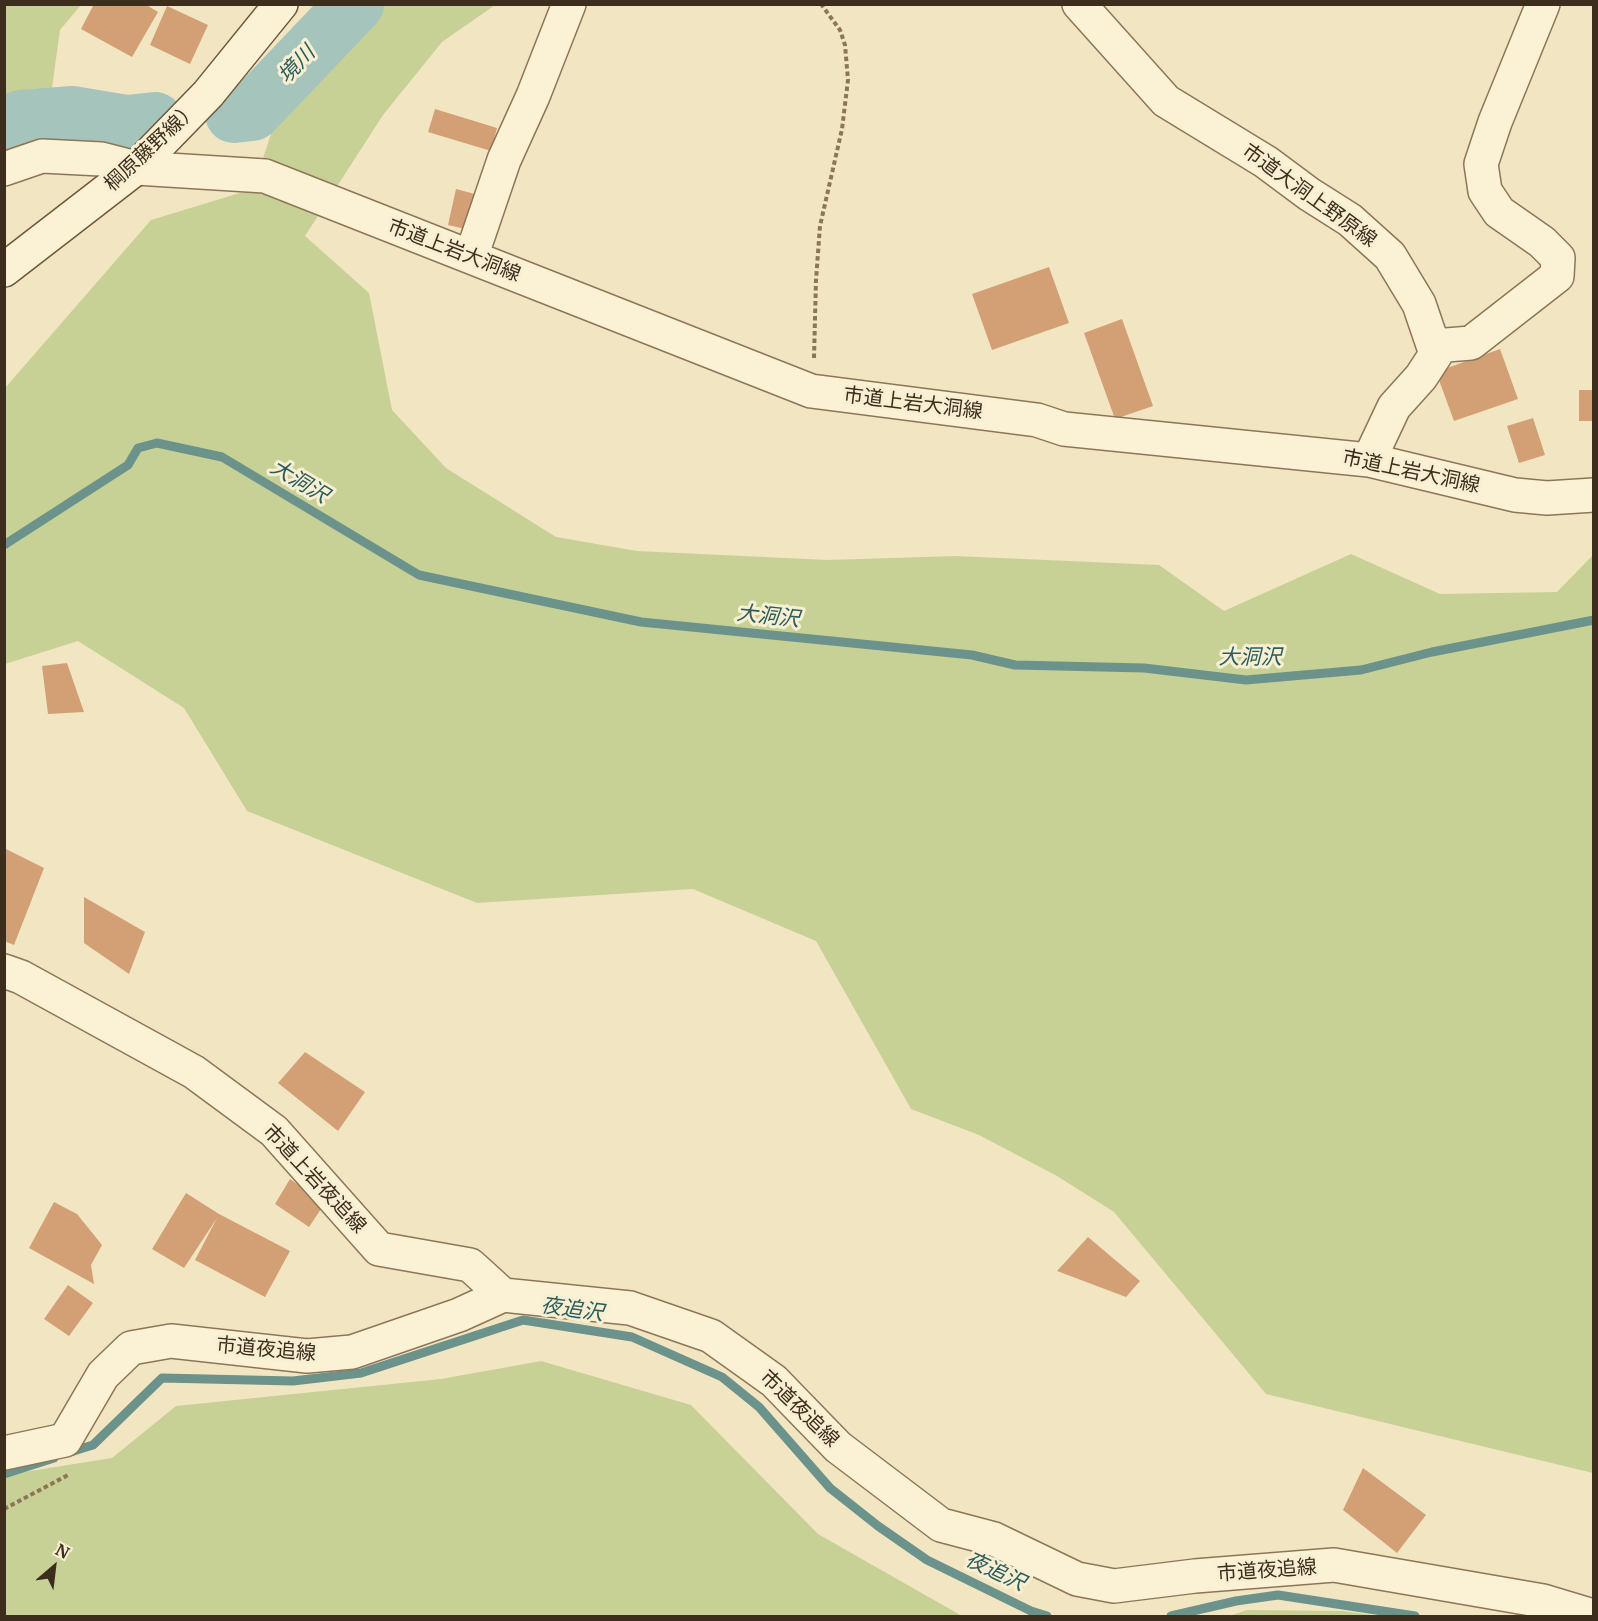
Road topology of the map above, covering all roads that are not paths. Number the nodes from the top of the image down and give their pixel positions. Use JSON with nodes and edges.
{"nodes":[{"id":1,"x":281,"y":4,"type":"edge"},
{"id":2,"x":569,"y":4,"type":"edge"},
{"id":3,"x":1079,"y":4,"type":"edge"},
{"id":4,"x":1543,"y":4,"type":"edge"},
{"id":5,"x":135,"y":168,"type":"junction"},
{"id":6,"x":4,"y":169,"type":"edge"},
{"id":7,"x":471,"y":257,"type":"junction"},
{"id":8,"x":4,"y":270,"type":"edge"},
{"id":9,"x":1434,"y":346,"type":"junction"},
{"id":10,"x":1369,"y":460,"type":"junction"},
{"id":11,"x":1593,"y":495,"type":"edge"},
{"id":12,"x":4,"y":971,"type":"edge"},
{"id":13,"x":503,"y":1295,"type":"junction"},
{"id":14,"x":4,"y":1453,"type":"edge"},
{"id":15,"x":1593,"y":1617,"type":"edge"}],
"edges":[{"from":1,"to":5,"type":"street","name":"棡原藤野線）"},
{"from":2,"to":7,"type":"street"},
{"from":3,"to":9,"type":"street","name":"市道大洞上野原線"},
{"from":4,"to":9,"type":"street"},
{"from":5,"to":6,"type":"street","name":"市道上岩大洞線"},
{"from":5,"to":7,"type":"street","name":"市道上岩大洞線"},
{"from":5,"to":8,"type":"street","name":"棡原藤野線）"},
{"from":7,"to":10,"type":"street","name":"市道上岩大洞線"},
{"from":9,"to":10,"type":"street"},
{"from":10,"to":11,"type":"street","name":"市道上岩大洞線"},
{"from":12,"to":13,"type":"street","name":"市道上岩夜追線"},
{"from":13,"to":14,"type":"street","name":"市道夜追線"},
{"from":13,"to":15,"type":"street","name":"市道夜追線"}]}
